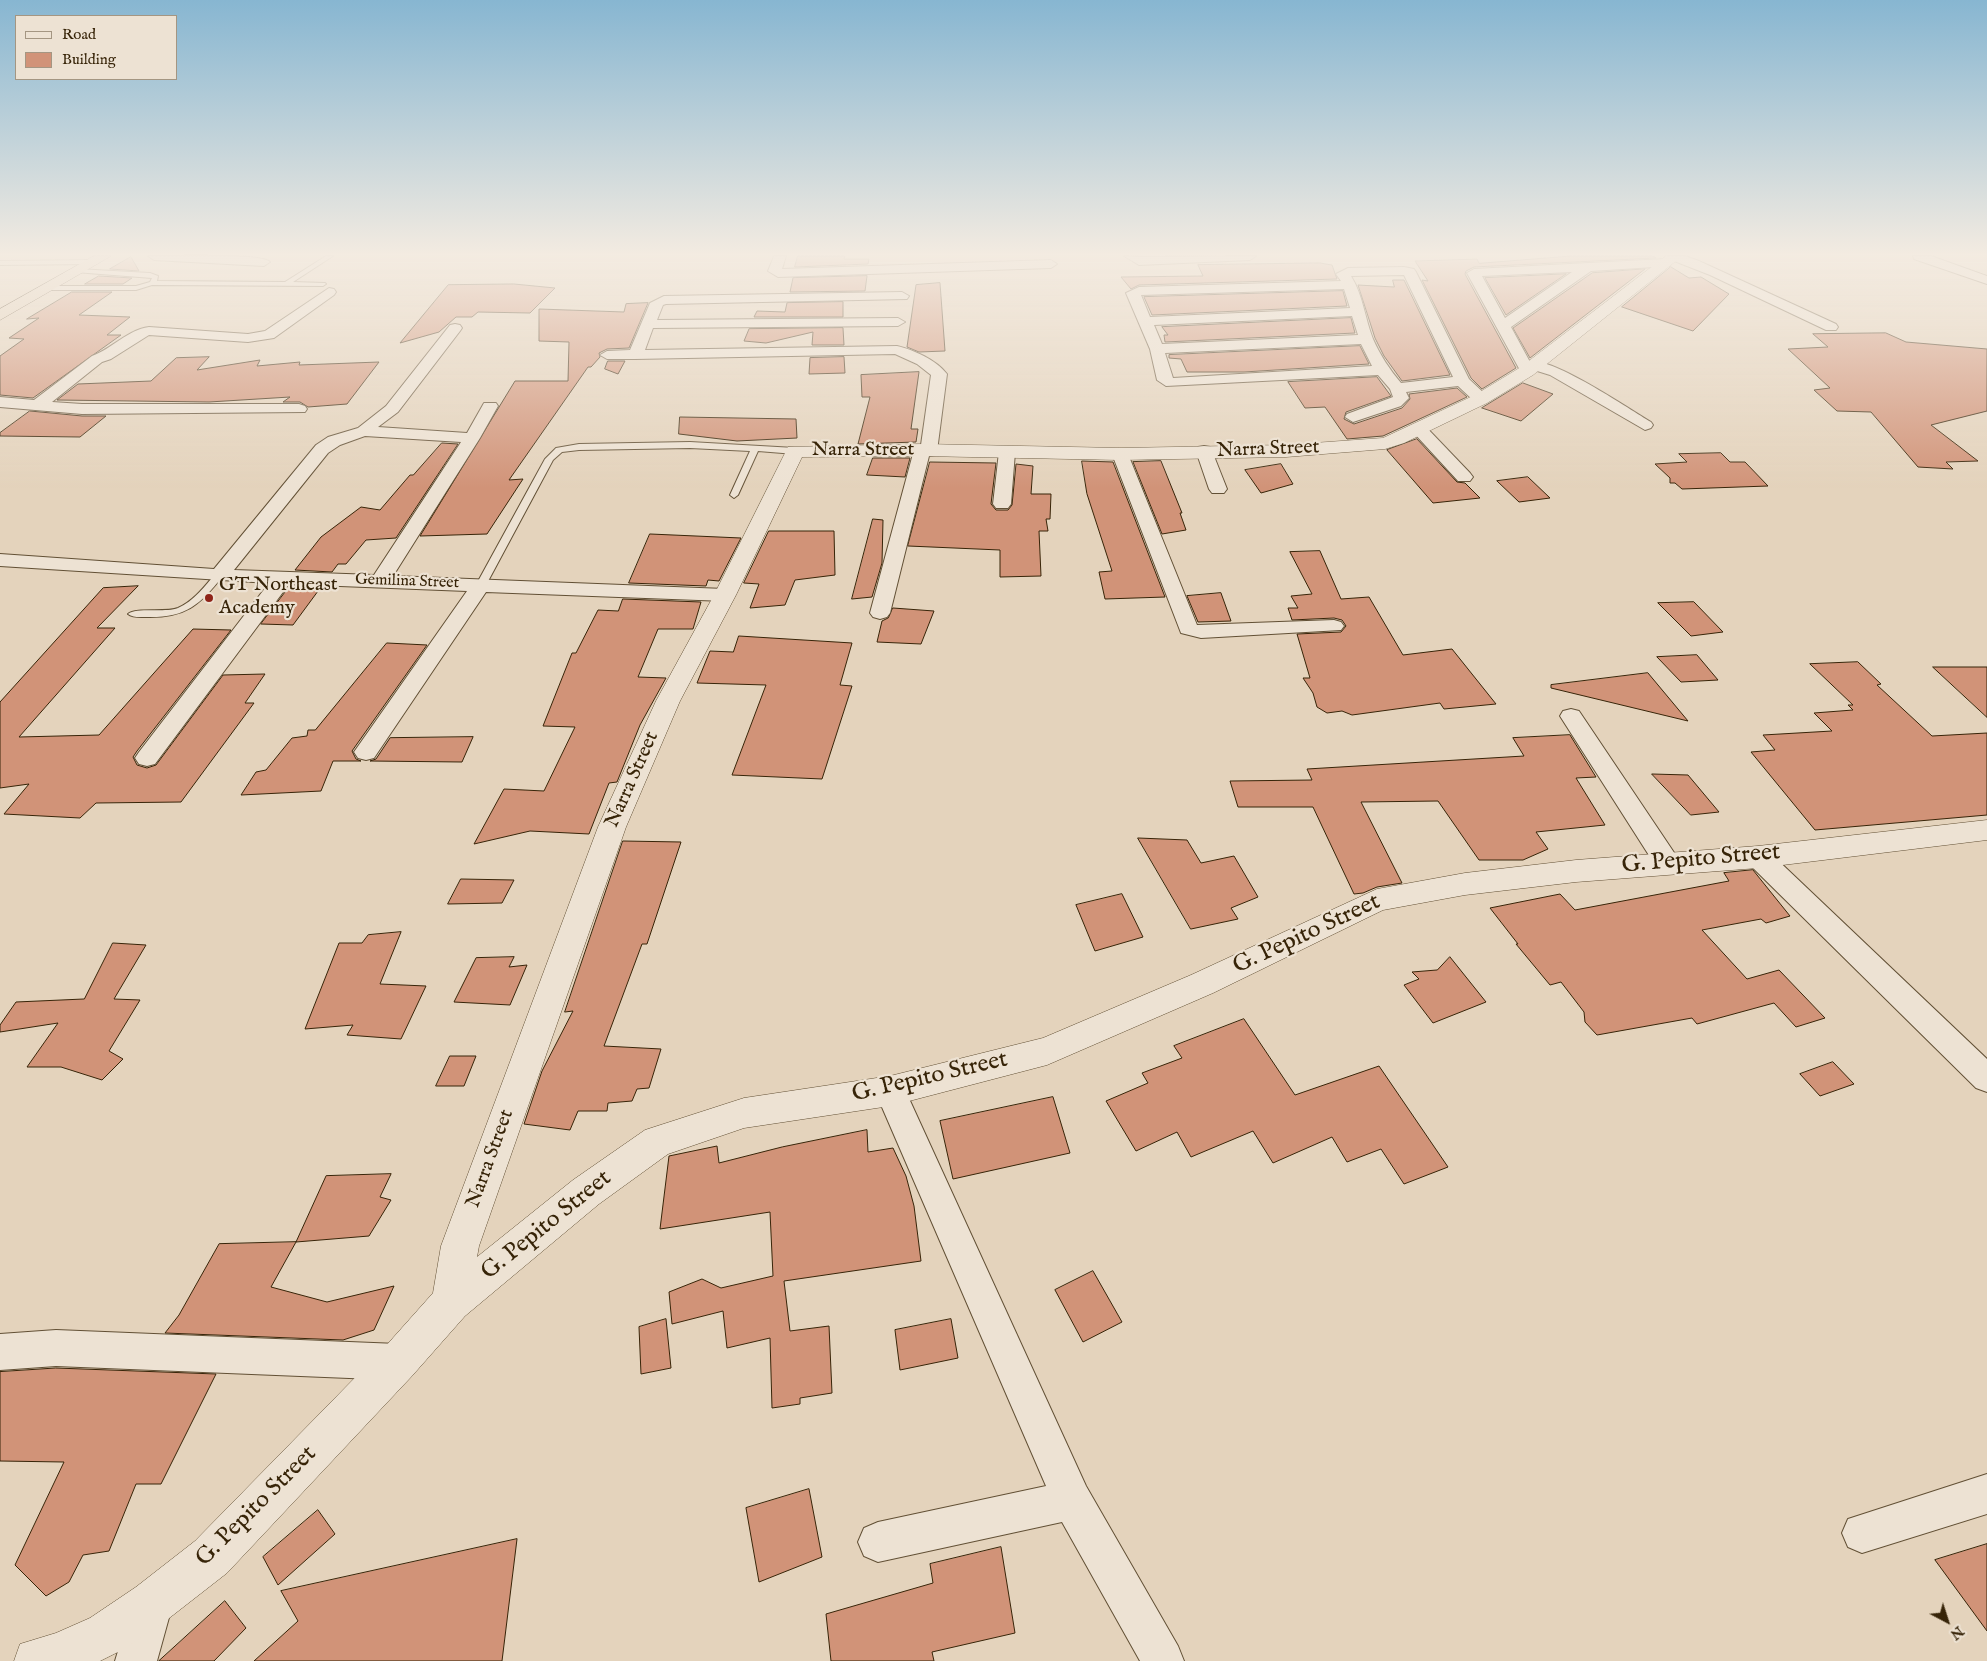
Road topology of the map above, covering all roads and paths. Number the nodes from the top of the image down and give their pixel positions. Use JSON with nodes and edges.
{"nodes":[{"id":1,"x":141,"y":334,"type":"edge"},
{"id":2,"x":178,"y":334,"type":"edge"},
{"id":3,"x":271,"y":334,"type":"edge"},
{"id":4,"x":451,"y":334,"type":"edge"},
{"id":5,"x":645,"y":334,"type":"edge"},
{"id":6,"x":897,"y":334,"type":"edge"},
{"id":7,"x":1150,"y":334,"type":"edge"},
{"id":8,"x":1364,"y":334,"type":"edge"},
{"id":9,"x":1439,"y":334,"type":"edge"},
{"id":10,"x":1507,"y":334,"type":"edge"},
{"id":11,"x":1575,"y":334,"type":"edge"},
{"id":12,"x":1366,"y":339,"type":"junction"},
{"id":13,"x":1157,"y":349,"type":"junction"},
{"id":14,"x":896,"y":350,"type":"junction"},
{"id":15,"x":608,"y":355,"type":"dead end"},
{"id":16,"x":635,"y":355,"type":"junction"},
{"id":17,"x":1531,"y":368,"type":"junction"},
{"id":18,"x":1382,"y":370,"type":"junction"},
{"id":19,"x":1462,"y":381,"type":"junction"},
{"id":20,"x":1398,"y":388,"type":"junction"},
{"id":21,"x":1481,"y":399,"type":"junction"},
{"id":22,"x":0,"y":402,"type":"edge"},
{"id":23,"x":39,"y":404,"type":"junction"},
{"id":24,"x":490,"y":406,"type":"dead end"},
{"id":25,"x":299,"y":409,"type":"dead end"},
{"id":26,"x":1353,"y":417,"type":"dead end"},
{"id":27,"x":1645,"y":425,"type":"dead end"},
{"id":28,"x":1420,"y":429,"type":"junction"},
{"id":29,"x":364,"y":432,"type":"junction"},
{"id":30,"x":472,"y":438,"type":"junction"},
{"id":31,"x":755,"y":449,"type":"junction"},
{"id":32,"x":926,"y":450,"type":"junction"},
{"id":33,"x":795,"y":451,"type":"junction"},
{"id":34,"x":1007,"y":452,"type":"junction"},
{"id":35,"x":1204,"y":452,"type":"junction"},
{"id":36,"x":1120,"y":454,"type":"junction"},
{"id":37,"x":1464,"y":477,"type":"dead end"},
{"id":38,"x":1218,"y":490,"type":"dead end"},
{"id":39,"x":734,"y":495,"type":"dead end"},
{"id":40,"x":1002,"y":504,"type":"dead end"},
{"id":41,"x":0,"y":560,"type":"edge"},
{"id":42,"x":219,"y":575,"type":"junction"},
{"id":43,"x":283,"y":578,"type":"junction"},
{"id":44,"x":380,"y":581,"type":"junction"},
{"id":45,"x":481,"y":585,"type":"junction"},
{"id":46,"x":725,"y":595,"type":"junction"},
{"id":47,"x":880,"y":613,"type":"dead end"},
{"id":48,"x":133,"y":614,"type":"dead end"},
{"id":49,"x":1334,"y":626,"type":"dead end"},
{"id":50,"x":1571,"y":716,"type":"dead end"},
{"id":51,"x":366,"y":752,"type":"dead end"},
{"id":52,"x":147,"y":758,"type":"dead end"},
{"id":53,"x":1987,"y":830,"type":"edge"},
{"id":54,"x":1758,"y":857,"type":"junction"},
{"id":55,"x":1668,"y":864,"type":"junction"},
{"id":56,"x":1987,"y":1079,"type":"edge"},
{"id":57,"x":890,"y":1091,"type":"junction"},
{"id":58,"x":451,"y":1302,"type":"junction"},
{"id":59,"x":0,"y":1352,"type":"edge"},
{"id":60,"x":398,"y":1362,"type":"junction"},
{"id":61,"x":1987,"y":1494,"type":"edge"},
{"id":62,"x":1072,"y":1500,"type":"junction"},
{"id":63,"x":1862,"y":1532,"type":"dead end"},
{"id":64,"x":878,"y":1542,"type":"dead end"},
{"id":65,"x":152,"y":1603,"type":"junction"},
{"id":66,"x":37,"y":1661,"type":"edge"},
{"id":67,"x":136,"y":1661,"type":"edge"},
{"id":68,"x":1163,"y":1661,"type":"edge"}],
"edges":[{"from":1,"to":23,"type":"street"},
{"from":2,"to":3,"type":"street"},
{"from":4,"to":29,"type":"street"},
{"from":5,"to":16,"type":"street"},
{"from":6,"to":14,"type":"street"},
{"from":7,"to":13,"type":"street"},
{"from":8,"to":12,"type":"street"},
{"from":9,"to":19,"type":"street"},
{"from":10,"to":17,"type":"street"},
{"from":11,"to":17,"type":"street","name":"Narra Street"},
{"from":12,"to":13,"type":"street"},
{"from":12,"to":18,"type":"street"},
{"from":13,"to":18,"type":"street"},
{"from":14,"to":16,"type":"street"},
{"from":14,"to":32,"type":"street"},
{"from":15,"to":16,"type":"street"},
{"from":17,"to":21,"type":"street","name":"Narra Street"},
{"from":17,"to":27,"type":"street"},
{"from":18,"to":20,"type":"street"},
{"from":19,"to":20,"type":"street"},
{"from":19,"to":21,"type":"street"},
{"from":20,"to":26,"type":"street"},
{"from":21,"to":28,"type":"street","name":"Narra Street"},
{"from":22,"to":23,"type":"street"},
{"from":23,"to":25,"type":"street"},
{"from":24,"to":30,"type":"street"},
{"from":28,"to":35,"type":"street","name":"Narra Street"},
{"from":28,"to":37,"type":"street"},
{"from":29,"to":30,"type":"street"},
{"from":29,"to":42,"type":"street"},
{"from":30,"to":44,"type":"street"},
{"from":31,"to":33,"type":"lane"},
{"from":31,"to":39,"type":"lane"},
{"from":31,"to":45,"type":"lane"},
{"from":32,"to":33,"type":"street","name":"Narra Street"},
{"from":32,"to":34,"type":"street","name":"Narra Street"},
{"from":32,"to":47,"type":"street"},
{"from":33,"to":46,"type":"street","name":"Narra Street"},
{"from":34,"to":36,"type":"street","name":"Narra Street"},
{"from":34,"to":40,"type":"street"},
{"from":35,"to":36,"type":"street","name":"Narra Street"},
{"from":35,"to":38,"type":"street"},
{"from":36,"to":49,"type":"street"},
{"from":41,"to":42,"type":"street","name":"Gemilina Street"},
{"from":42,"to":43,"type":"street","name":"Gemilina Street"},
{"from":42,"to":48,"type":"lane"},
{"from":43,"to":44,"type":"street","name":"Gemilina Street"},
{"from":43,"to":52,"type":"street"},
{"from":44,"to":45,"type":"street","name":"Gemilina Street"},
{"from":45,"to":46,"type":"street","name":"Gemilina Street"},
{"from":45,"to":51,"type":"street"},
{"from":46,"to":58,"type":"street","name":"Narra Street"},
{"from":50,"to":55,"type":"street"},
{"from":53,"to":54,"type":"street","name":"G. Pepito Street"},
{"from":54,"to":55,"type":"street","name":"G. Pepito Street"},
{"from":54,"to":56,"type":"street"},
{"from":55,"to":57,"type":"street","name":"G. Pepito Street"},
{"from":57,"to":58,"type":"street","name":"G. Pepito Street"},
{"from":57,"to":62,"type":"street"},
{"from":58,"to":60,"type":"street","name":"G. Pepito Street"},
{"from":59,"to":60,"type":"street"},
{"from":60,"to":65,"type":"street","name":"G. Pepito Street"},
{"from":61,"to":63,"type":"street"},
{"from":62,"to":64,"type":"street"},
{"from":62,"to":68,"type":"street"},
{"from":65,"to":66,"type":"street","name":"G. Pepito Street"},
{"from":65,"to":67,"type":"street"}]}
